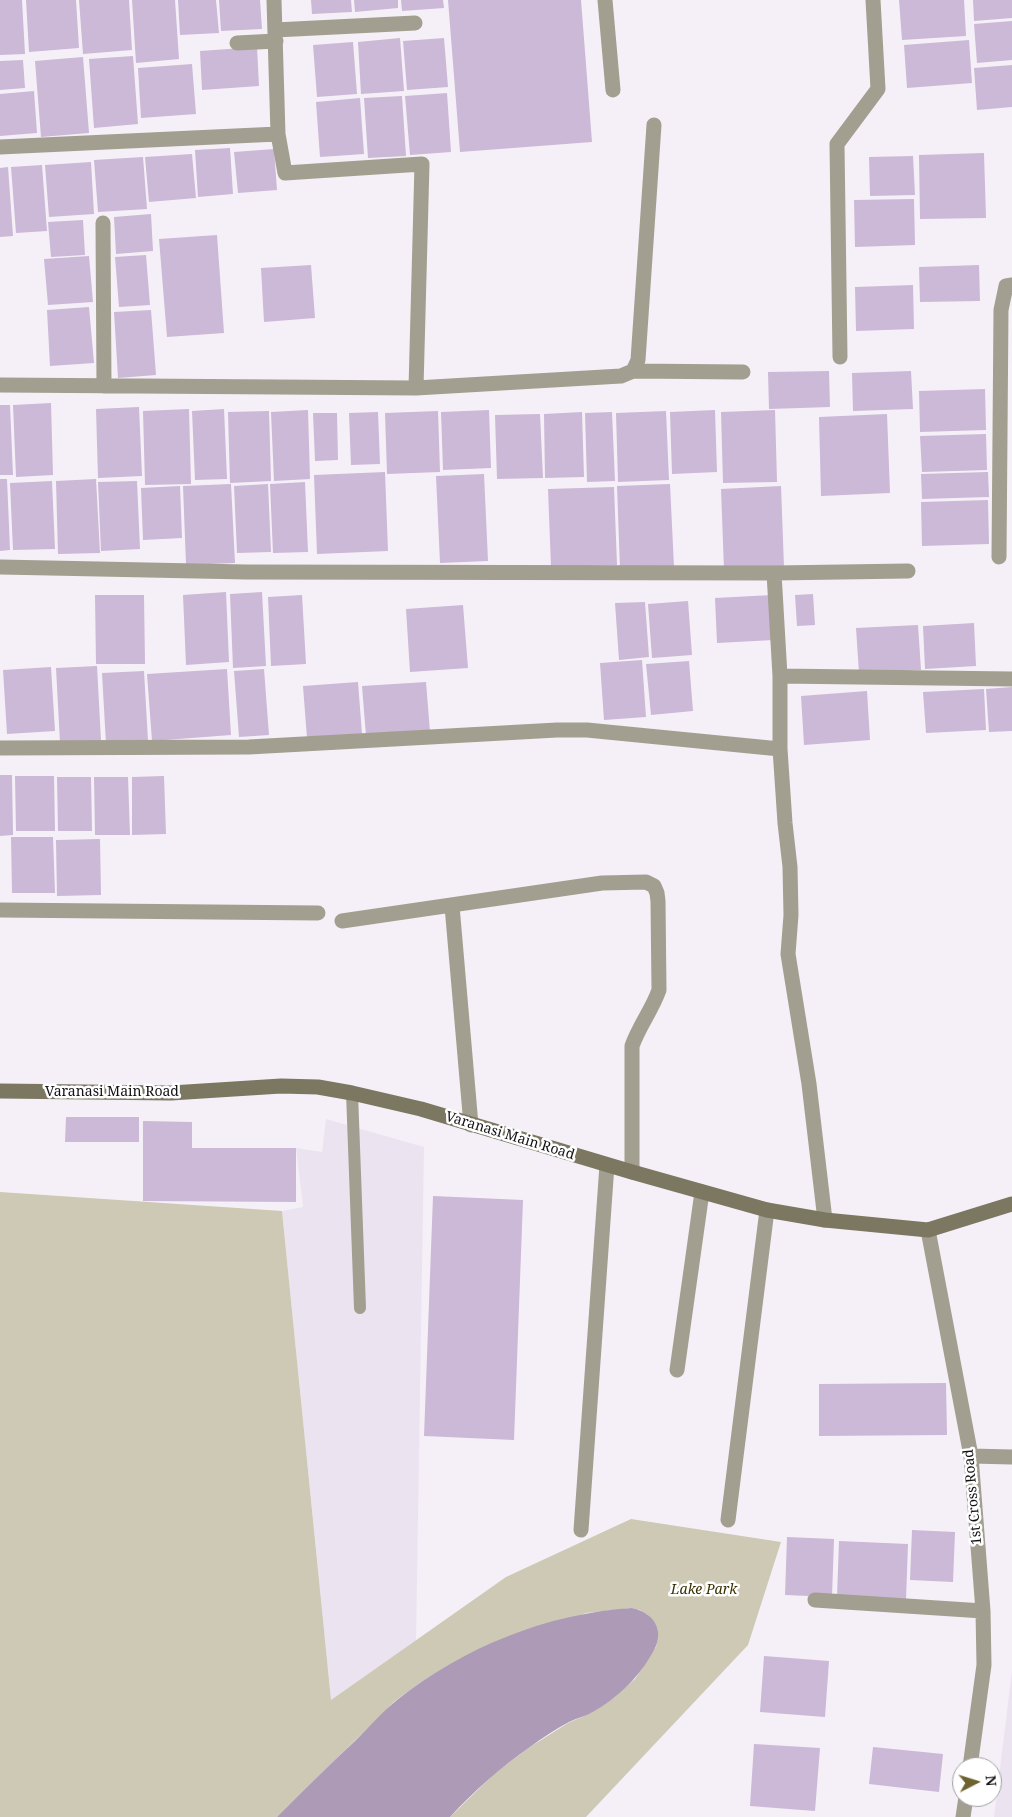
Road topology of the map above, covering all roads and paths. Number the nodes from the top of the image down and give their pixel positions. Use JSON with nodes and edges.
{"nodes":[{"id":1,"x":274,"y":0,"type":"edge"},
{"id":2,"x":605,"y":0,"type":"edge"},
{"id":3,"x":873,"y":0,"type":"edge"},
{"id":4,"x":415,"y":23,"type":"dead end"},
{"id":5,"x":276,"y":36,"type":"junction"},
{"id":6,"x":237,"y":43,"type":"dead end"},
{"id":7,"x":613,"y":90,"type":"dead end"},
{"id":8,"x":654,"y":125,"type":"dead end"},
{"id":9,"x":278,"y":134,"type":"junction"},
{"id":10,"x":0,"y":147,"type":"edge"},
{"id":11,"x":103,"y":223,"type":"dead end"},
{"id":12,"x":1012,"y":285,"type":"edge"},
{"id":13,"x":840,"y":357,"type":"dead end"},
{"id":14,"x":633,"y":370,"type":"junction"},
{"id":15,"x":743,"y":372,"type":"dead end"},
{"id":16,"x":0,"y":385,"type":"edge"},
{"id":17,"x":104,"y":386,"type":"junction"},
{"id":18,"x":416,"y":388,"type":"junction"},
{"id":19,"x":999,"y":557,"type":"dead end"},
{"id":20,"x":0,"y":567,"type":"edge"},
{"id":21,"x":908,"y":571,"type":"dead end"},
{"id":22,"x":774,"y":573,"type":"junction"},
{"id":23,"x":780,"y":676,"type":"junction"},
{"id":24,"x":1012,"y":679,"type":"edge"},
{"id":25,"x":0,"y":748,"type":"edge"},
{"id":26,"x":780,"y":748,"type":"junction"},
{"id":27,"x":452,"y":906,"type":"junction"},
{"id":28,"x":0,"y":910,"type":"edge"},
{"id":29,"x":318,"y":913,"type":"dead end"},
{"id":30,"x":342,"y":921,"type":"dead end"},
{"id":31,"x":0,"y":1091,"type":"edge"},
{"id":32,"x":352,"y":1093,"type":"junction"},
{"id":33,"x":472,"y":1125,"type":"junction"},
{"id":34,"x":607,"y":1165,"type":"junction"},
{"id":35,"x":632,"y":1172,"type":"junction"},
{"id":36,"x":702,"y":1192,"type":"junction"},
{"id":37,"x":1012,"y":1204,"type":"edge"},
{"id":38,"x":767,"y":1210,"type":"junction"},
{"id":39,"x":825,"y":1220,"type":"junction"},
{"id":40,"x":928,"y":1230,"type":"junction"},
{"id":41,"x":360,"y":1308,"type":"dead end"},
{"id":42,"x":677,"y":1370,"type":"dead end"},
{"id":43,"x":971,"y":1456,"type":"junction"},
{"id":44,"x":1012,"y":1457,"type":"edge"},
{"id":45,"x":728,"y":1520,"type":"dead end"},
{"id":46,"x":581,"y":1530,"type":"dead end"},
{"id":47,"x":814,"y":1600,"type":"dead end"},
{"id":48,"x":983,"y":1611,"type":"junction"},
{"id":49,"x":971,"y":1757,"type":"edge"}],
"edges":[{"from":1,"to":5,"type":"street"},
{"from":2,"to":7,"type":"street"},
{"from":3,"to":13,"type":"street"},
{"from":4,"to":5,"type":"street"},
{"from":5,"to":6,"type":"street"},
{"from":5,"to":9,"type":"street"},
{"from":8,"to":14,"type":"street"},
{"from":9,"to":10,"type":"street"},
{"from":9,"to":18,"type":"street"},
{"from":11,"to":17,"type":"street"},
{"from":12,"to":19,"type":"street"},
{"from":14,"to":15,"type":"street"},
{"from":14,"to":18,"type":"street"},
{"from":16,"to":17,"type":"street"},
{"from":17,"to":18,"type":"street"},
{"from":20,"to":22,"type":"street"},
{"from":21,"to":22,"type":"street"},
{"from":22,"to":23,"type":"street"},
{"from":23,"to":24,"type":"street"},
{"from":23,"to":26,"type":"street"},
{"from":25,"to":26,"type":"street"},
{"from":26,"to":39,"type":"street"},
{"from":27,"to":30,"type":"street"},
{"from":27,"to":33,"type":"street"},
{"from":27,"to":35,"type":"street"},
{"from":28,"to":29,"type":"street"},
{"from":31,"to":32,"type":"street","name":"Varanasi Main Road"},
{"from":32,"to":33,"type":"street","name":"Varanasi Main Road"},
{"from":32,"to":41,"type":"lane"},
{"from":33,"to":34,"type":"street","name":"Varanasi Main Road"},
{"from":34,"to":35,"type":"street","name":"Varanasi Main Road"},
{"from":34,"to":46,"type":"street"},
{"from":35,"to":36,"type":"street","name":"Varanasi Main Road"},
{"from":36,"to":38,"type":"street","name":"Varanasi Main Road"},
{"from":36,"to":42,"type":"street"},
{"from":37,"to":40,"type":"street","name":"Varanasi Main Road"},
{"from":38,"to":39,"type":"street","name":"Varanasi Main Road"},
{"from":38,"to":45,"type":"street"},
{"from":39,"to":40,"type":"street","name":"Varanasi Main Road"},
{"from":40,"to":43,"type":"street","name":"1st Cross Road"},
{"from":43,"to":44,"type":"street"},
{"from":43,"to":48,"type":"street","name":"1st Cross Road"},
{"from":47,"to":48,"type":"street"},
{"from":48,"to":49,"type":"street","name":"1st Cross Road"}]}
